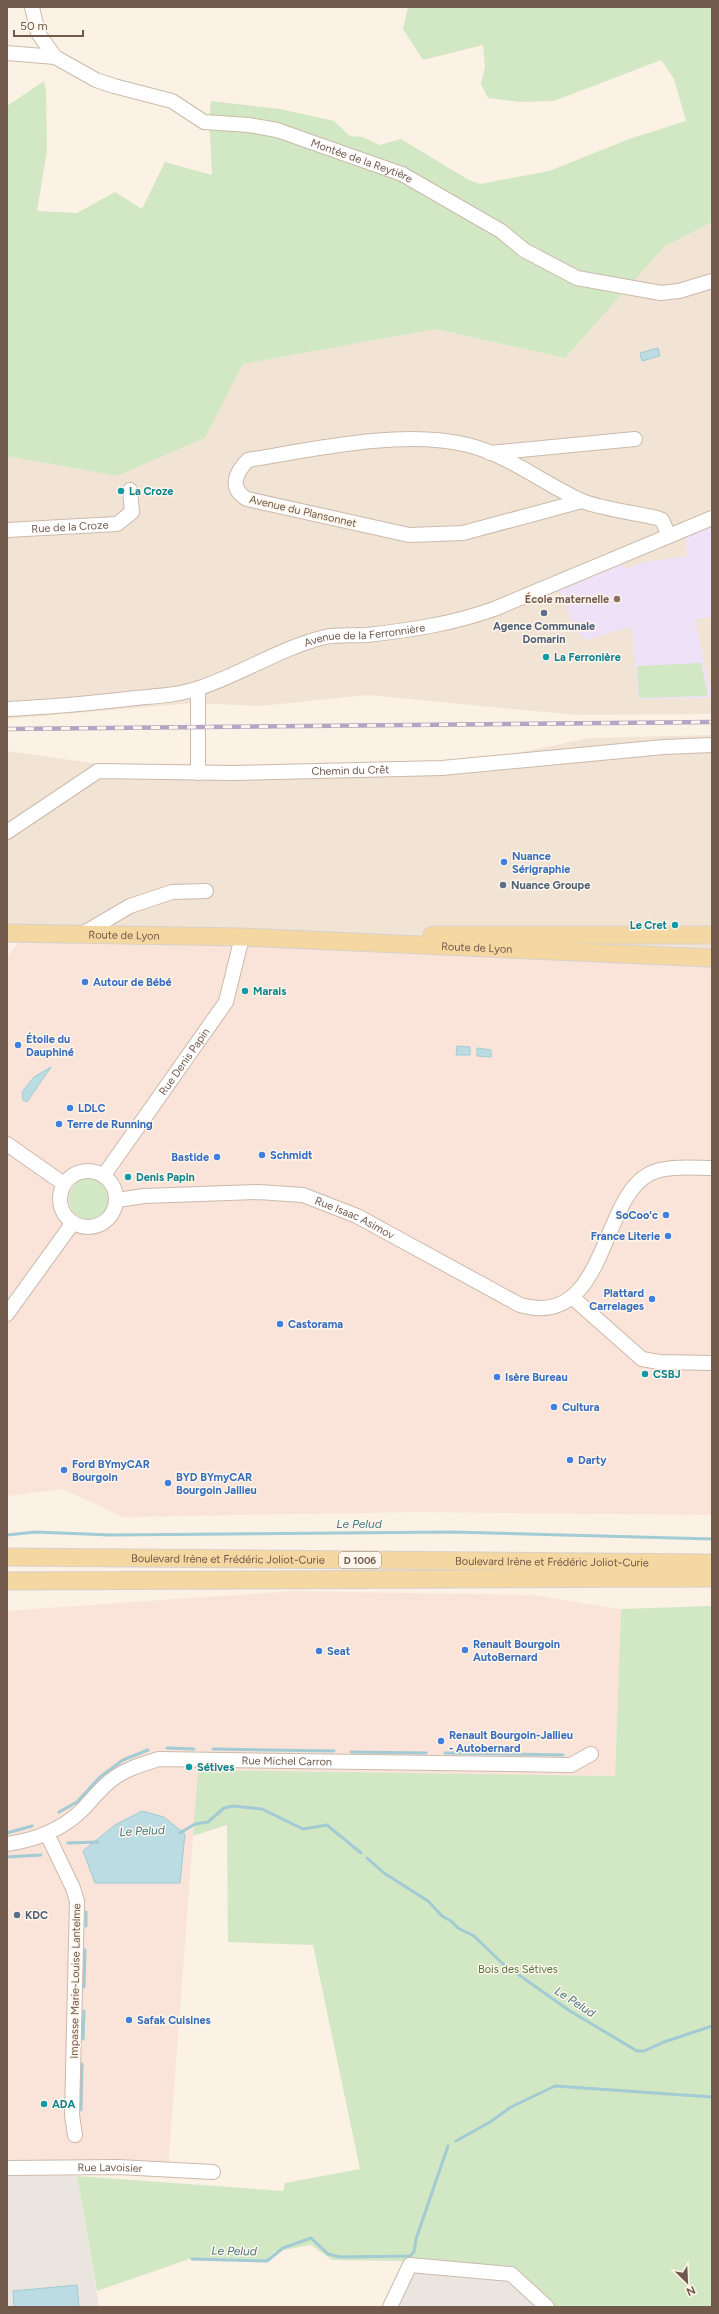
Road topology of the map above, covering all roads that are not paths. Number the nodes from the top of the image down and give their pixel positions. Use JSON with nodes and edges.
{"nodes":[{"id":1,"x":32,"y":7,"type":"edge"},
{"id":2,"x":7,"y":53,"type":"edge"},
{"id":3,"x":55,"y":57,"type":"junction"},
{"id":4,"x":712,"y":282,"type":"edge"},
{"id":5,"x":635,"y":439,"type":"dead end"},
{"id":6,"x":490,"y":453,"type":"junction"},
{"id":7,"x":130,"y":490,"type":"dead end"},
{"id":8,"x":582,"y":501,"type":"junction"},
{"id":9,"x":712,"y":518,"type":"edge"},
{"id":10,"x":7,"y":530,"type":"edge"},
{"id":11,"x":669,"y":536,"type":"junction"},
{"id":12,"x":198,"y":689,"type":"junction"},
{"id":13,"x":7,"y":709,"type":"edge"},
{"id":14,"x":712,"y":745,"type":"edge"},
{"id":15,"x":198,"y":773,"type":"junction"},
{"id":16,"x":7,"y":832,"type":"edge"},
{"id":17,"x":206,"y":890,"type":"dead end"},
{"id":18,"x":7,"y":933,"type":"edge"},
{"id":19,"x":84,"y":933,"type":"junction"},
{"id":20,"x":712,"y":935,"type":"edge"},
{"id":21,"x":242,"y":937,"type":"junction"},
{"id":22,"x":712,"y":958,"type":"edge"},
{"id":23,"x":7,"y":1144,"type":"edge"},
{"id":24,"x":712,"y":1168,"type":"edge"},
{"id":25,"x":104,"y":1175,"type":"junction"},
{"id":26,"x":64,"y":1184,"type":"junction"},
{"id":27,"x":117,"y":1200,"type":"junction"},
{"id":28,"x":72,"y":1224,"type":"junction"},
{"id":29,"x":572,"y":1297,"type":"junction"},
{"id":30,"x":7,"y":1314,"type":"edge"},
{"id":31,"x":712,"y":1363,"type":"edge"},
{"id":32,"x":7,"y":1557,"type":"edge"},
{"id":33,"x":712,"y":1563,"type":"edge"},
{"id":34,"x":712,"y":1578,"type":"edge"},
{"id":35,"x":7,"y":1581,"type":"edge"},
{"id":36,"x":591,"y":1754,"type":"dead end"},
{"id":37,"x":47,"y":1834,"type":"junction"},
{"id":38,"x":7,"y":1844,"type":"edge"},
{"id":39,"x":75,"y":2135,"type":"dead end"},
{"id":40,"x":7,"y":2168,"type":"edge"},
{"id":41,"x":213,"y":2172,"type":"dead end"},
{"id":42,"x":390,"y":2307,"type":"edge"},
{"id":43,"x":548,"y":2307,"type":"edge"}],
"edges":[{"from":1,"to":3,"type":"street","name":"Montée de la Reytière"},
{"from":2,"to":3,"type":"street"},
{"from":3,"to":4,"type":"street","name":"Montée de la Reytière"},
{"from":5,"to":6,"type":"street"},
{"from":6,"to":8,"type":"street","name":"Avenue du Plansonnet"},
{"from":6,"to":8,"type":"street","name":"Avenue du Plansonnet"},
{"from":7,"to":10,"type":"street","name":"Rue de la Croze"},
{"from":8,"to":11,"type":"street","name":"Avenue du Plansonnet"},
{"from":9,"to":11,"type":"street","name":"Avenue de la Ferronnière"},
{"from":11,"to":12,"type":"street","name":"Avenue de la Ferronnière"},
{"from":12,"to":13,"type":"street","name":"Avenue de la Ferronnière"},
{"from":12,"to":15,"type":"street"},
{"from":14,"to":15,"type":"street","name":"Chemin du Crêt"},
{"from":15,"to":16,"type":"street","name":"Chemin du Crêt"},
{"from":17,"to":19,"type":"street"},
{"from":18,"to":19,"type":"main road","name":"Route de Lyon"},
{"from":19,"to":21,"type":"main road","name":"Route de Lyon"},
{"from":20,"to":21,"type":"main road","name":"Route de Lyon"},
{"from":21,"to":22,"type":"main road","name":"Route de Lyon"},
{"from":21,"to":25,"type":"street","name":"Rue Denis Papin"},
{"from":23,"to":26,"type":"street"},
{"from":24,"to":29,"type":"street","name":"Rue Isaac Asimov"},
{"from":25,"to":26,"type":"street"},
{"from":25,"to":27,"type":"street"},
{"from":26,"to":28,"type":"street"},
{"from":27,"to":28,"type":"street"},
{"from":27,"to":29,"type":"street","name":"Rue Isaac Asimov"},
{"from":28,"to":30,"type":"street"},
{"from":29,"to":31,"type":"street"},
{"from":32,"to":33,"type":"main road","name":"Boulevard Irène et Frédéric Joliot-Curie","number":"D 1006"},
{"from":34,"to":35,"type":"main road","name":"Boulevard Irène et Frédéric Joliot-Curie","number":"D 1006"},
{"from":36,"to":37,"type":"street","name":"Rue Michel Carron"},
{"from":37,"to":38,"type":"street","name":"Rue Michel Carron"},
{"from":37,"to":39,"type":"street","name":"Impasse Marie-Louise Lantelme"},
{"from":40,"to":41,"type":"street","name":"Rue Lavoisier"},
{"from":42,"to":43,"type":"street"}]}
